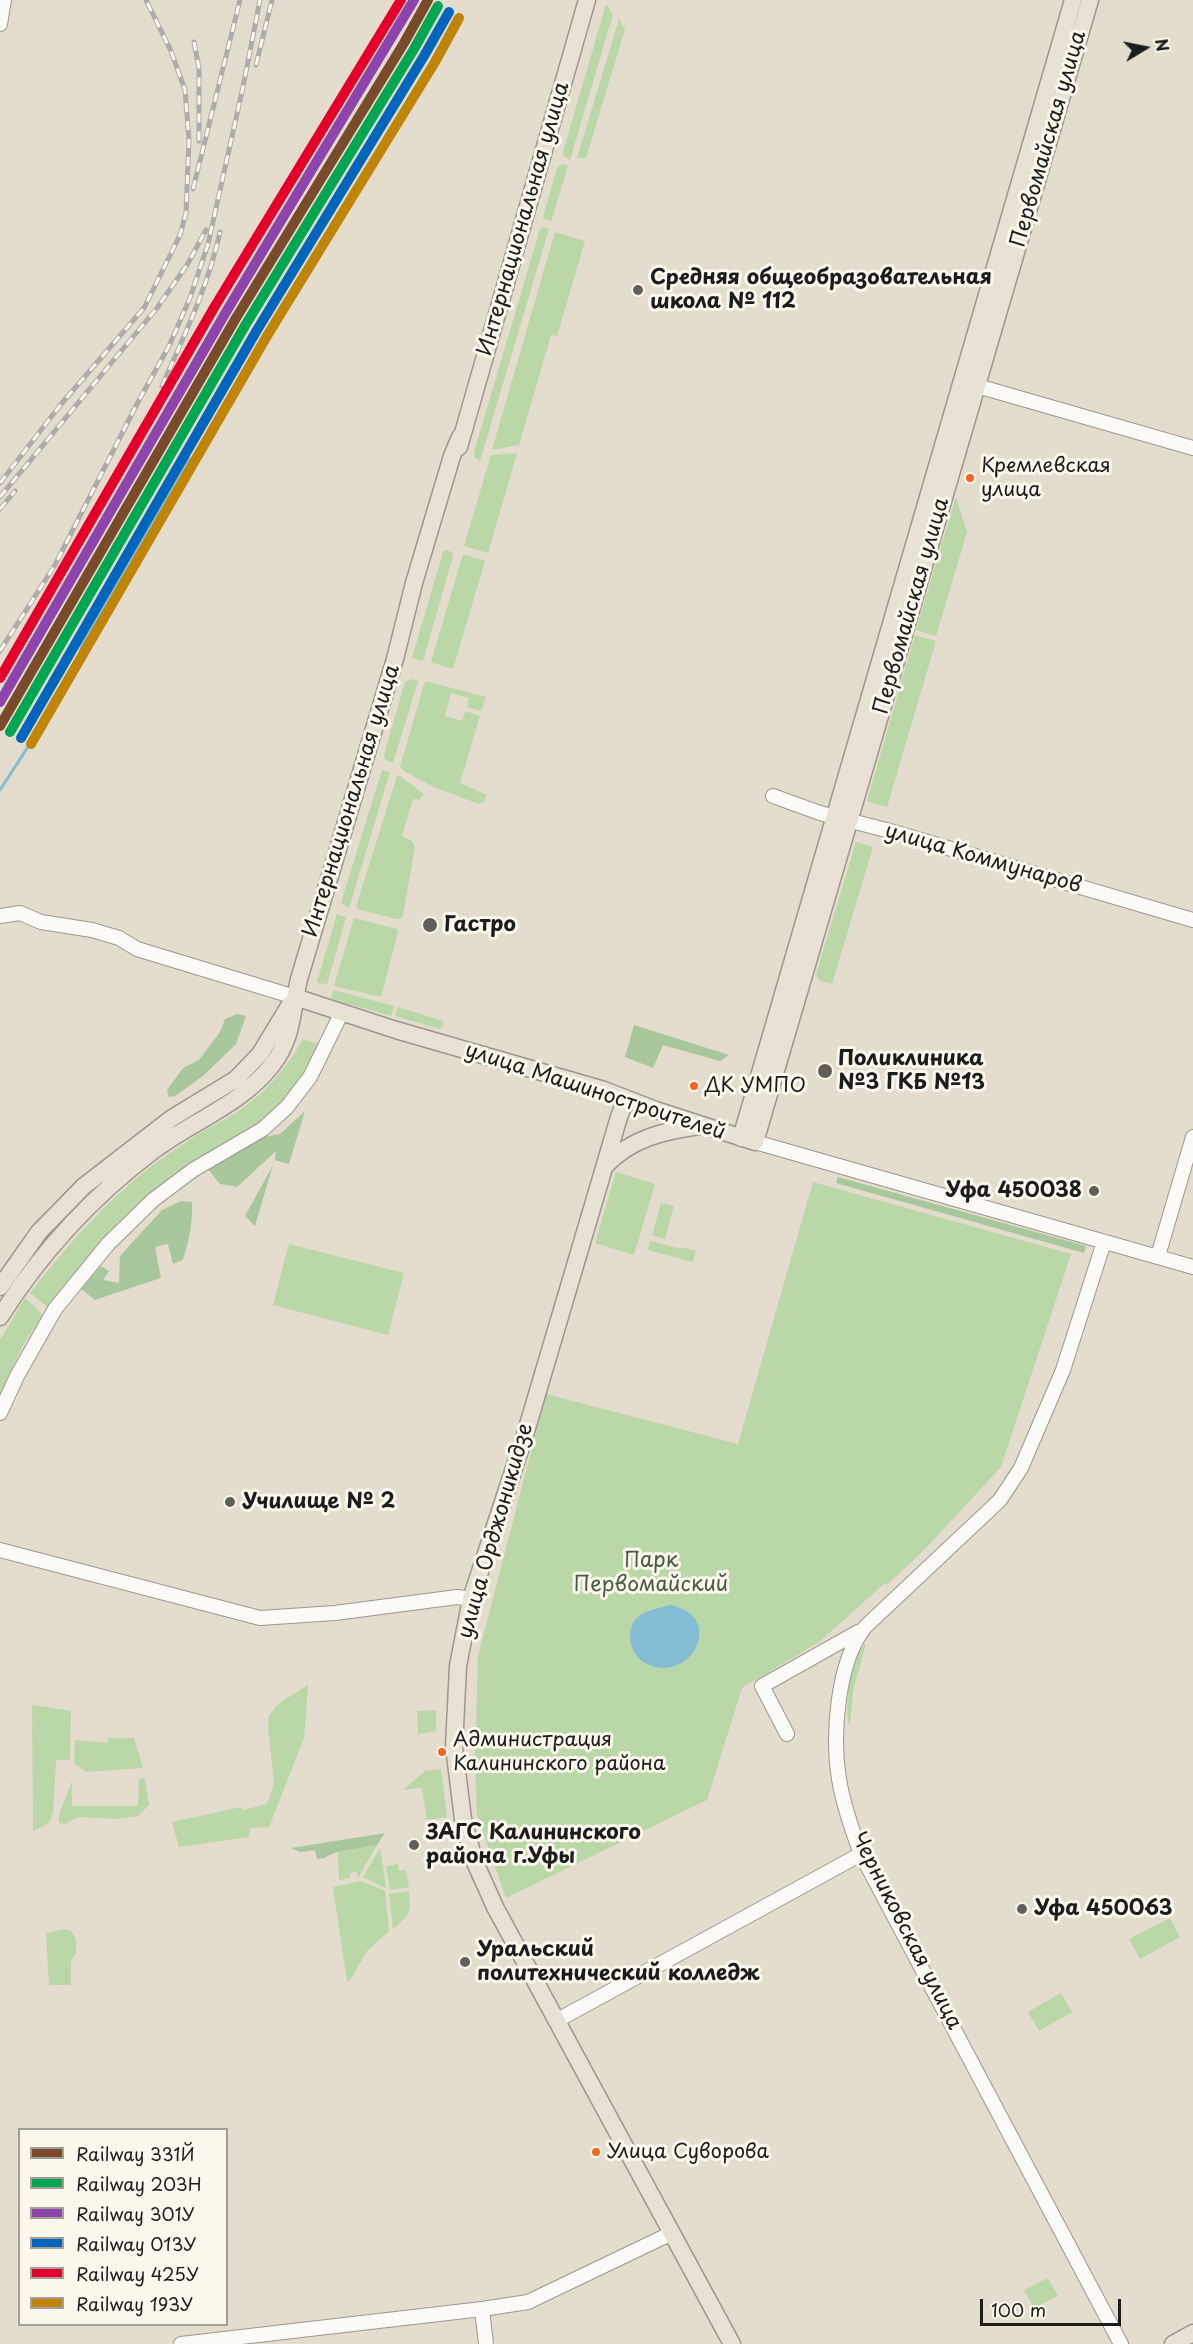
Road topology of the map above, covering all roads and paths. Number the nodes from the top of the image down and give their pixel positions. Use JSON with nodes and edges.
{"nodes":[{"id":1,"x":4,"y":0,"type":"edge"},
{"id":2,"x":587,"y":0,"type":"edge"},
{"id":3,"x":1074,"y":0,"type":"edge"},
{"id":4,"x":1090,"y":0,"type":"edge"},
{"id":5,"x":0,"y":24,"type":"edge"},
{"id":6,"x":969,"y":384,"type":"junction"},
{"id":7,"x":1193,"y":448,"type":"edge"},
{"id":8,"x":773,"y":796,"type":"dead end"},
{"id":9,"x":842,"y":819,"type":"junction"},
{"id":10,"x":0,"y":916,"type":"edge"},
{"id":11,"x":1193,"y":920,"type":"edge"},
{"id":12,"x":295,"y":997,"type":"junction"},
{"id":13,"x":341,"y":1014,"type":"junction"},
{"id":14,"x":626,"y":1099,"type":"junction"},
{"id":15,"x":702,"y":1126,"type":"junction"},
{"id":16,"x":1193,"y":1137,"type":"edge"},
{"id":17,"x":748,"y":1140,"type":"junction"},
{"id":18,"x":606,"y":1165,"type":"junction"},
{"id":19,"x":1104,"y":1242,"type":"junction"},
{"id":20,"x":1158,"y":1256,"type":"junction"},
{"id":21,"x":1193,"y":1267,"type":"edge"},
{"id":22,"x":0,"y":1287,"type":"edge"},
{"id":23,"x":0,"y":1317,"type":"edge"},
{"id":24,"x":0,"y":1413,"type":"edge"},
{"id":25,"x":0,"y":1550,"type":"edge"},
{"id":26,"x":471,"y":1599,"type":"junction"},
{"id":27,"x":865,"y":1627,"type":"junction"},
{"id":28,"x":787,"y":1734,"type":"dead end"},
{"id":29,"x":861,"y":1854,"type":"junction"},
{"id":30,"x":556,"y":2020,"type":"junction"},
{"id":31,"x":672,"y":2233,"type":"junction"},
{"id":32,"x":482,"y":2309,"type":"junction"},
{"id":33,"x":1193,"y":2333,"type":"edge"},
{"id":34,"x":181,"y":2344,"type":"edge"},
{"id":35,"x":486,"y":2344,"type":"edge"},
{"id":36,"x":732,"y":2344,"type":"edge"},
{"id":37,"x":1121,"y":2344,"type":"edge"},
{"id":38,"x":1173,"y":2344,"type":"edge"}],
"edges":[{"from":1,"to":5,"type":"street"},
{"from":2,"to":12,"type":"main road","name":"Интернациональная улица"},
{"from":3,"to":6,"type":"main road","name":"Первомайская улица"},
{"from":4,"to":6,"type":"main road","name":"Первомайская улица"},
{"from":6,"to":7,"type":"street"},
{"from":6,"to":9,"type":"main road","name":"Первомайская улица"},
{"from":8,"to":9,"type":"street","name":"улица Коммунаров"},
{"from":9,"to":11,"type":"street","name":"улица Коммунаров"},
{"from":9,"to":17,"type":"main road","name":"Первомайская улица"},
{"from":10,"to":12,"type":"street","name":"улица Машиностроителей"},
{"from":12,"to":13,"type":"main road","name":"улица Машиностроителей"},
{"from":12,"to":22,"type":"main road","name":"Интернациональная улица"},
{"from":12,"to":23,"type":"main road","name":"Интернациональная улица"},
{"from":13,"to":14,"type":"main road","name":"улица Машиностроителей"},
{"from":13,"to":24,"type":"street"},
{"from":14,"to":15,"type":"main road","name":"улица Машиностроителей"},
{"from":14,"to":18,"type":"main road","name":"улица Орджоникидзе"},
{"from":15,"to":17,"type":"main road","name":"улица Машиностроителей"},
{"from":15,"to":18,"type":"main road"},
{"from":16,"to":20,"type":"street"},
{"from":17,"to":19,"type":"street","name":"улица Машиностроителей"},
{"from":18,"to":26,"type":"main road","name":"улица Орджоникидзе"},
{"from":19,"to":20,"type":"street","name":"улица Машиностроителей"},
{"from":19,"to":27,"type":"street","name":"Черниковская улица"},
{"from":20,"to":21,"type":"street","name":"улица Машиностроителей"},
{"from":25,"to":26,"type":"street"},
{"from":26,"to":30,"type":"main road","name":"улица Орджоникидзе"},
{"from":27,"to":28,"type":"street"},
{"from":27,"to":29,"type":"street","name":"Черниковская улица"},
{"from":29,"to":30,"type":"street"},
{"from":29,"to":37,"type":"street","name":"Черниковская улица"},
{"from":30,"to":31,"type":"main road","name":"улица Орджоникидзе"},
{"from":31,"to":32,"type":"street"},
{"from":31,"to":36,"type":"main road","name":"улица Орджоникидзе"},
{"from":32,"to":34,"type":"street"},
{"from":32,"to":35,"type":"street"},
{"from":33,"to":38,"type":"main road"}]}
